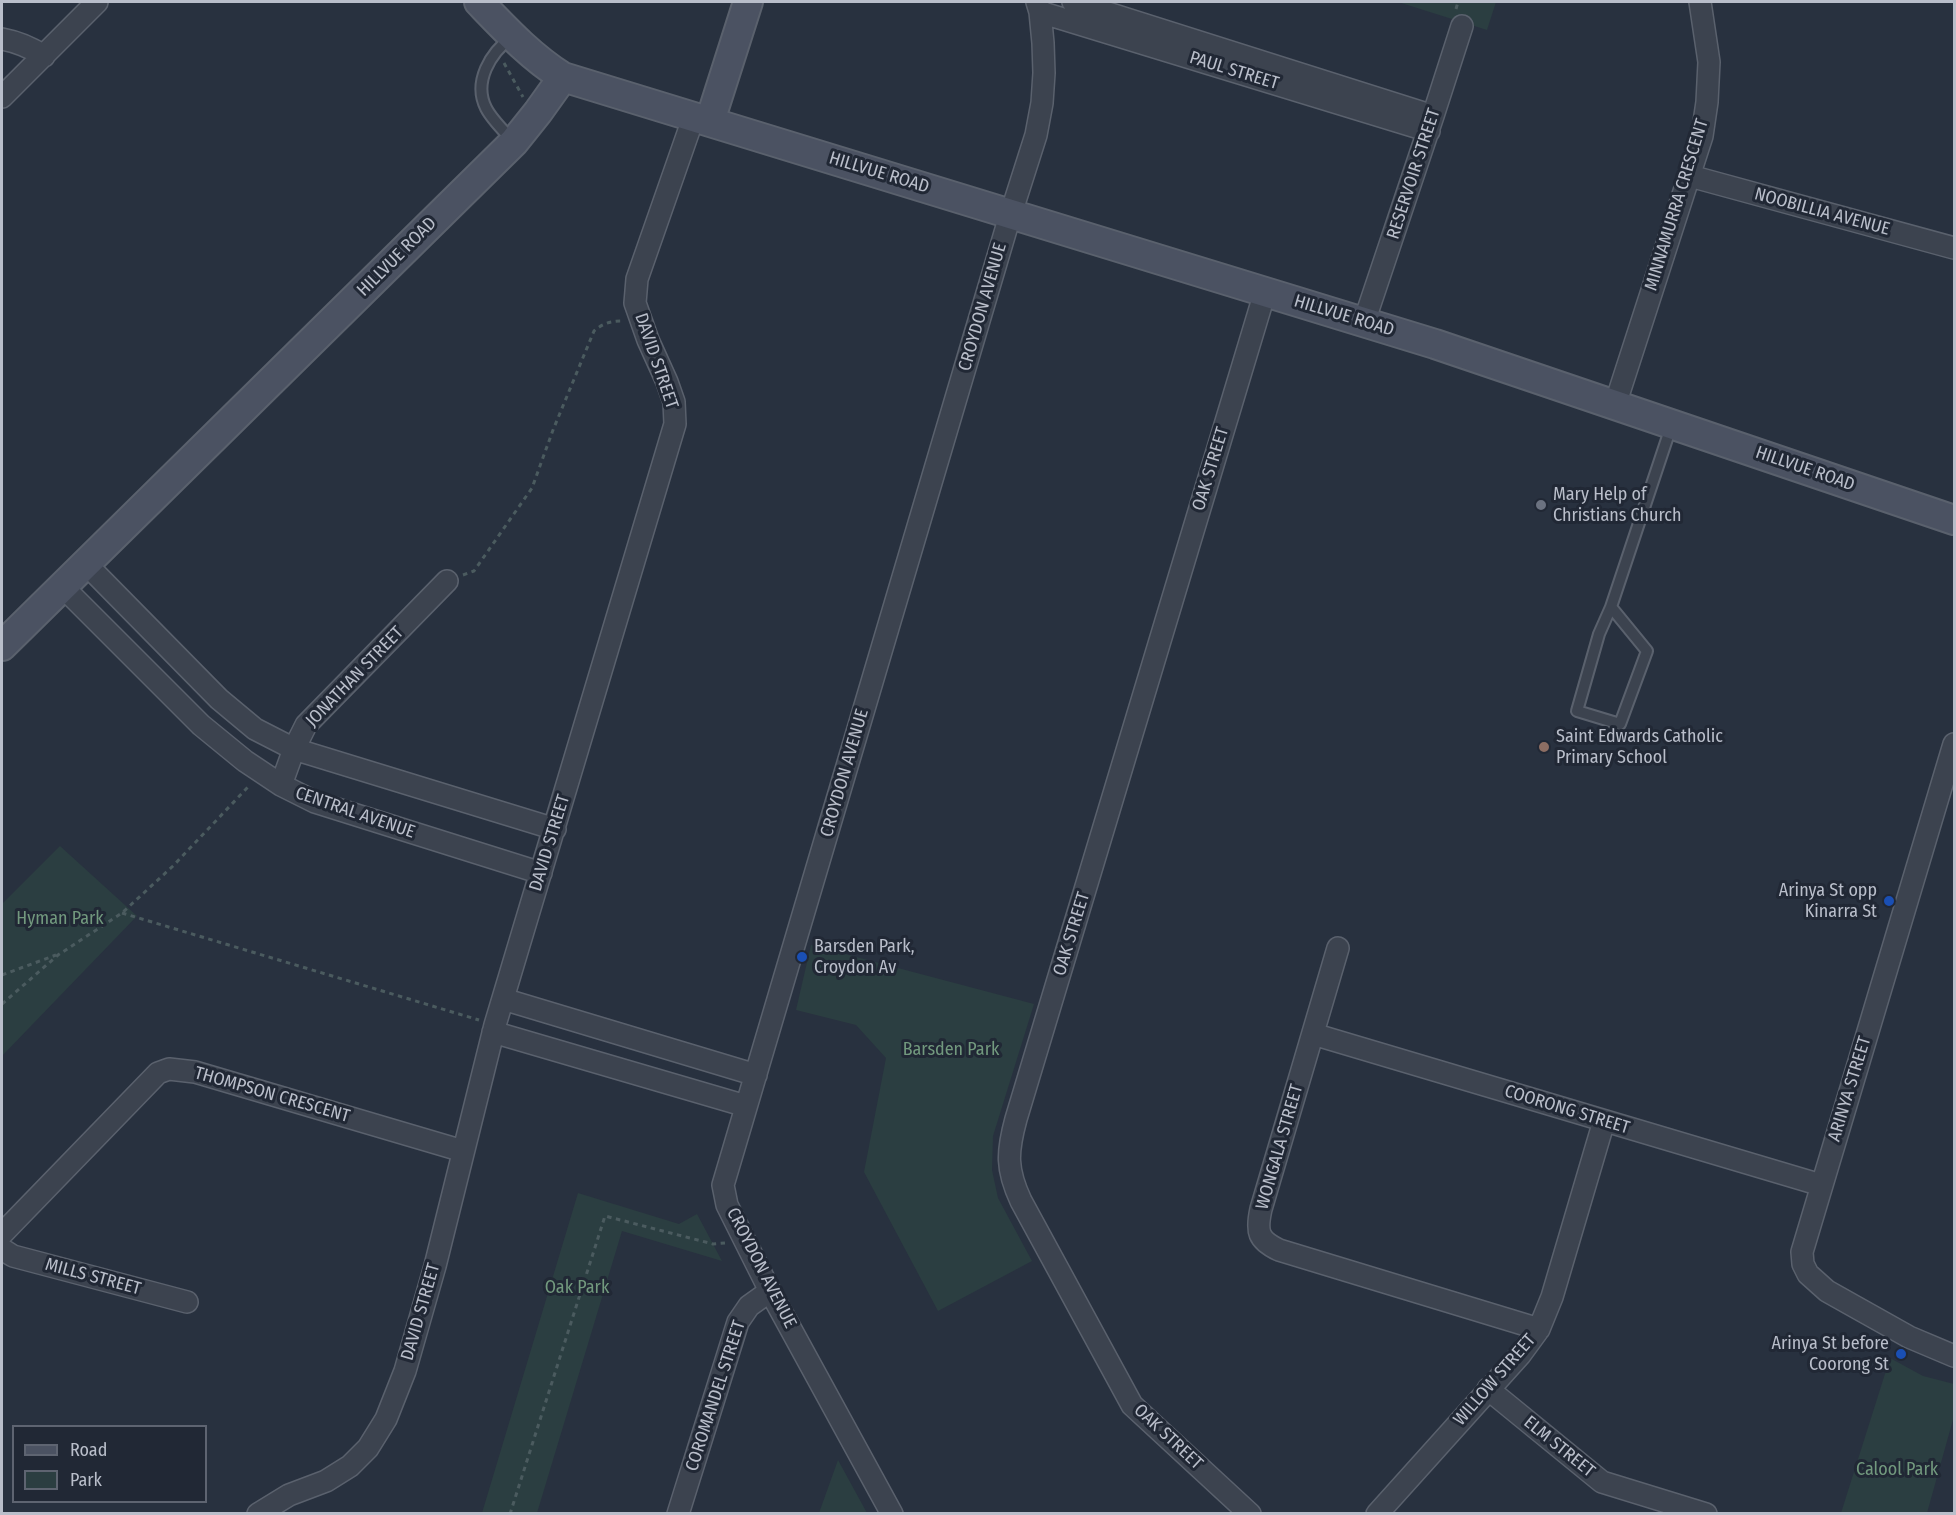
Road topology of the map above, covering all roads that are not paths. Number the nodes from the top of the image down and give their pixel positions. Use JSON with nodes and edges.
{"nodes":[{"id":1,"x":97,"y":2,"type":"edge"},
{"id":2,"x":479,"y":2,"type":"edge"},
{"id":3,"x":748,"y":2,"type":"edge"},
{"id":4,"x":1073,"y":2,"type":"edge"},
{"id":5,"x":1700,"y":2,"type":"edge"},
{"id":6,"x":1038,"y":7,"type":"edge"},
{"id":7,"x":1462,"y":26,"type":"dead end"},
{"id":8,"x":2,"y":39,"type":"edge"},
{"id":9,"x":505,"y":44,"type":"junction"},
{"id":10,"x":44,"y":56,"type":"junction"},
{"id":11,"x":564,"y":77,"type":"junction"},
{"id":12,"x":2,"y":97,"type":"edge"},
{"id":13,"x":702,"y":118,"type":"junction"},
{"id":14,"x":1431,"y":124,"type":"junction"},
{"id":15,"x":514,"y":142,"type":"junction"},
{"id":16,"x":1690,"y":176,"type":"junction"},
{"id":17,"x":1011,"y":213,"type":"junction"},
{"id":18,"x":1954,"y":248,"type":"edge"},
{"id":19,"x":1265,"y":292,"type":"junction"},
{"id":20,"x":1364,"y":322,"type":"junction"},
{"id":21,"x":1615,"y":405,"type":"junction"},
{"id":22,"x":1673,"y":424,"type":"junction"},
{"id":23,"x":1954,"y":520,"type":"edge"},
{"id":24,"x":86,"y":564,"type":"junction"},
{"id":25,"x":447,"y":581,"type":"road end"},
{"id":26,"x":63,"y":587,"type":"junction"},
{"id":27,"x":1611,"y":607,"type":"junction"},
{"id":28,"x":2,"y":646,"type":"edge"},
{"id":29,"x":294,"y":749,"type":"junction"},
{"id":30,"x":1953,"y":751,"type":"edge"},
{"id":31,"x":281,"y":785,"type":"junction"},
{"id":32,"x":555,"y":829,"type":"junction"},
{"id":33,"x":541,"y":873,"type":"junction"},
{"id":34,"x":1338,"y":948,"type":"dead end"},
{"id":35,"x":503,"y":999,"type":"junction"},
{"id":36,"x":494,"y":1028,"type":"junction"},
{"id":37,"x":1313,"y":1034,"type":"junction"},
{"id":38,"x":756,"y":1074,"type":"junction"},
{"id":39,"x":746,"y":1106,"type":"junction"},
{"id":40,"x":1604,"y":1121,"type":"junction"},
{"id":41,"x":463,"y":1151,"type":"junction"},
{"id":42,"x":1821,"y":1185,"type":"junction"},
{"id":43,"x":2,"y":1234,"type":"edge"},
{"id":44,"x":2,"y":1249,"type":"edge"},
{"id":45,"x":770,"y":1291,"type":"junction"},
{"id":46,"x":187,"y":1302,"type":"dead end"},
{"id":47,"x":1539,"y":1329,"type":"junction"},
{"id":48,"x":1954,"y":1356,"type":"edge"},
{"id":49,"x":1488,"y":1389,"type":"junction"},
{"id":50,"x":258,"y":1514,"type":"edge"},
{"id":51,"x":678,"y":1514,"type":"edge"},
{"id":52,"x":892,"y":1514,"type":"edge"},
{"id":53,"x":1250,"y":1514,"type":"edge"},
{"id":54,"x":1377,"y":1514,"type":"edge"},
{"id":55,"x":1706,"y":1514,"type":"edge"}],
"edges":[{"from":1,"to":10,"type":"street"},
{"from":2,"to":9,"type":"street"},
{"from":3,"to":13,"type":"street"},
{"from":4,"to":14,"type":"street","name":"PAUL STREET"},
{"from":5,"to":16,"type":"street","name":"MINNAMURRA CRESCENT"},
{"from":6,"to":14,"type":"street","name":"PAUL STREET"},
{"from":6,"to":17,"type":"street","name":"CROYDON AVENUE"},
{"from":7,"to":14,"type":"street","name":"RESERVOIR STREET"},
{"from":8,"to":10,"type":"street"},
{"from":9,"to":11,"type":"street"},
{"from":9,"to":15,"type":"lane"},
{"from":10,"to":12,"type":"street"},
{"from":11,"to":13,"type":"street","name":"HILLVUE ROAD"},
{"from":11,"to":15,"type":"street","name":"HILLVUE ROAD"},
{"from":13,"to":17,"type":"street","name":"HILLVUE ROAD"},
{"from":13,"to":32,"type":"street","name":"DAVID STREET"},
{"from":14,"to":20,"type":"street","name":"RESERVOIR STREET"},
{"from":15,"to":24,"type":"street","name":"HILLVUE ROAD"},
{"from":16,"to":18,"type":"street","name":"NOOBILLIA AVENUE"},
{"from":16,"to":21,"type":"street","name":"MINNAMURRA CRESCENT"},
{"from":17,"to":19,"type":"street","name":"HILLVUE ROAD"},
{"from":17,"to":38,"type":"street","name":"CROYDON AVENUE"},
{"from":19,"to":20,"type":"street","name":"HILLVUE ROAD"},
{"from":19,"to":53,"type":"street","name":"OAK STREET"},
{"from":20,"to":21,"type":"street","name":"HILLVUE ROAD"},
{"from":21,"to":22,"type":"street","name":"HILLVUE ROAD"},
{"from":22,"to":23,"type":"street","name":"HILLVUE ROAD"},
{"from":22,"to":27,"type":"lane"},
{"from":24,"to":26,"type":"street","name":"HILLVUE ROAD"},
{"from":24,"to":29,"type":"street"},
{"from":25,"to":29,"type":"street","name":"JONATHAN STREET"},
{"from":26,"to":28,"type":"street","name":"HILLVUE ROAD"},
{"from":26,"to":31,"type":"street","name":"CENTRAL AVENUE"},
{"from":27,"to":27,"type":"lane"},
{"from":29,"to":31,"type":"street","name":"JONATHAN STREET"},
{"from":29,"to":32,"type":"street"},
{"from":30,"to":42,"type":"street","name":"ARINYA STREET"},
{"from":31,"to":33,"type":"street","name":"CENTRAL AVENUE"},
{"from":32,"to":33,"type":"street","name":"DAVID STREET"},
{"from":33,"to":35,"type":"street","name":"DAVID STREET"},
{"from":34,"to":37,"type":"street","name":"WONGALA STREET"},
{"from":35,"to":36,"type":"street","name":"DAVID STREET"},
{"from":35,"to":38,"type":"street"},
{"from":36,"to":39,"type":"street"},
{"from":36,"to":41,"type":"street","name":"DAVID STREET"},
{"from":37,"to":40,"type":"street","name":"COORONG STREET"},
{"from":37,"to":47,"type":"street","name":"WONGALA STREET"},
{"from":38,"to":39,"type":"street","name":"CROYDON AVENUE"},
{"from":39,"to":45,"type":"street","name":"CROYDON AVENUE"},
{"from":40,"to":42,"type":"street","name":"COORONG STREET"},
{"from":40,"to":47,"type":"street","name":"WILLOW STREET"},
{"from":41,"to":43,"type":"street","name":"THOMPSON CRESCENT"},
{"from":41,"to":50,"type":"street","name":"DAVID STREET"},
{"from":42,"to":48,"type":"street","name":"ARINYA STREET"},
{"from":44,"to":46,"type":"street","name":"MILLS STREET"},
{"from":45,"to":51,"type":"street","name":"COROMANDEL STREET"},
{"from":45,"to":52,"type":"street","name":"CROYDON AVENUE"},
{"from":47,"to":49,"type":"street","name":"WILLOW STREET"},
{"from":49,"to":54,"type":"street","name":"WILLOW STREET"},
{"from":49,"to":55,"type":"street","name":"ELM STREET"}]}
